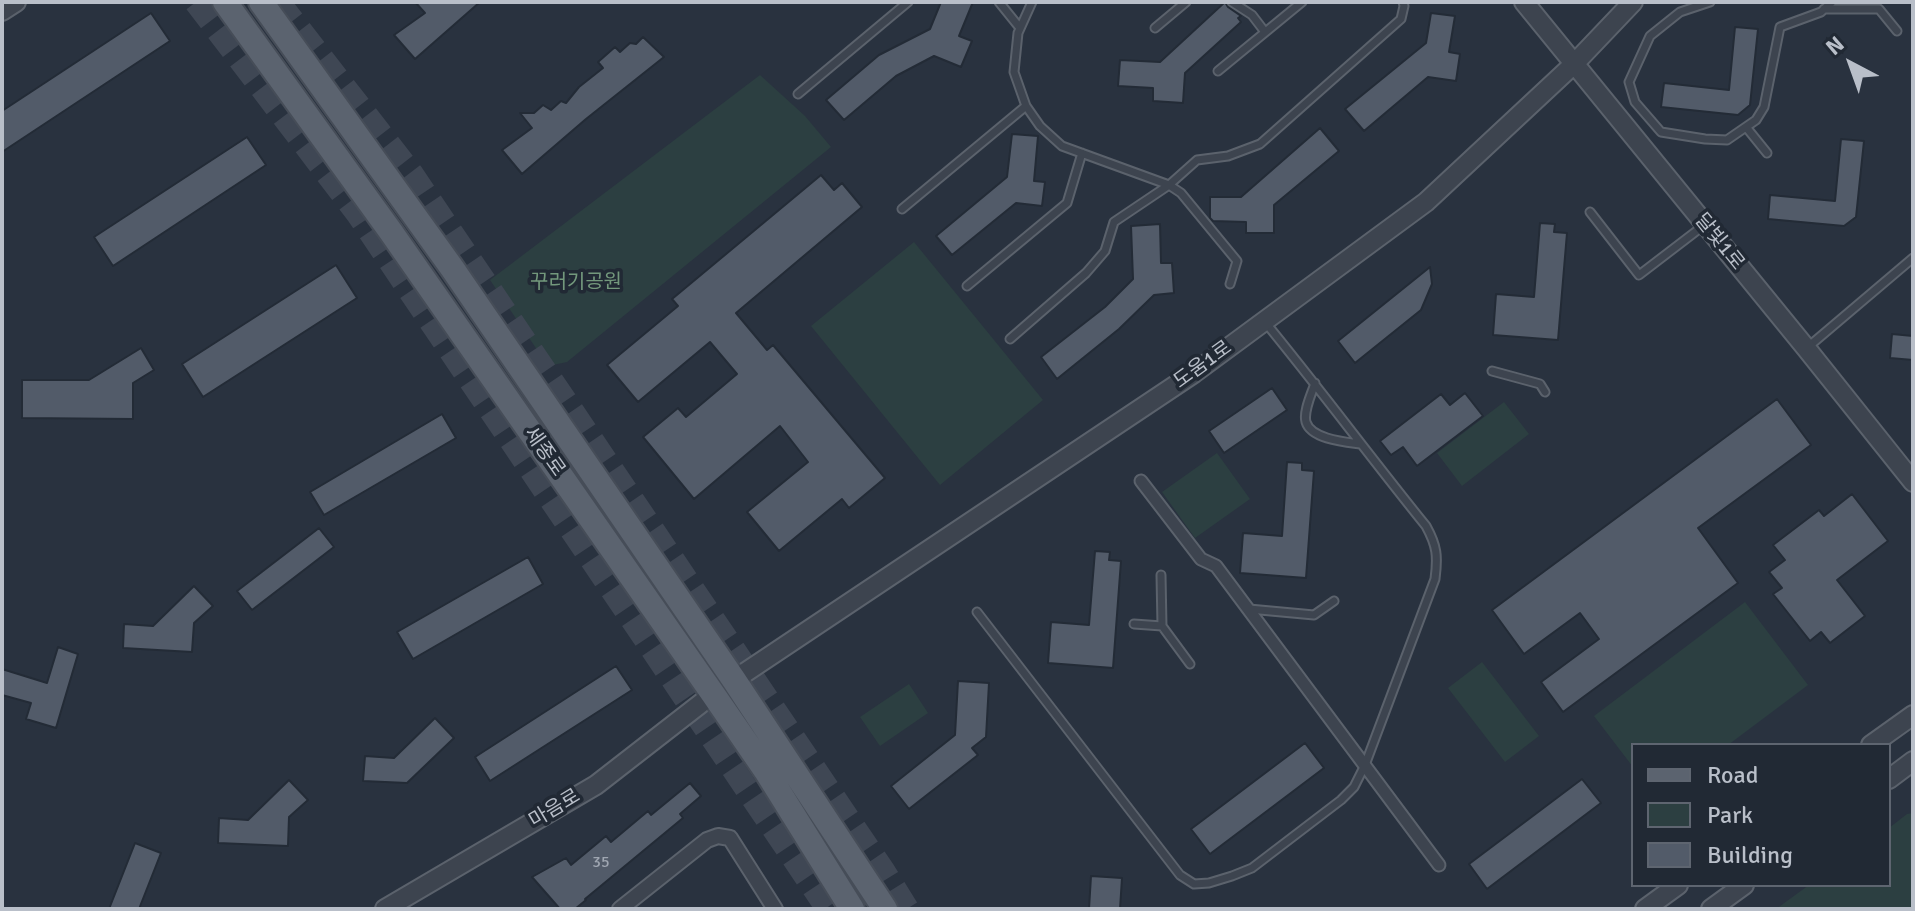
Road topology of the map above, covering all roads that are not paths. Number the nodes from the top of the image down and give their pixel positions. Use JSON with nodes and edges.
{"nodes":[{"id":1,"x":16,"y":2,"type":"edge"},
{"id":2,"x":225,"y":2,"type":"edge"},
{"id":3,"x":261,"y":2,"type":"edge"},
{"id":4,"x":908,"y":2,"type":"edge"},
{"id":5,"x":999,"y":2,"type":"edge"},
{"id":6,"x":1032,"y":2,"type":"edge"},
{"id":7,"x":1186,"y":2,"type":"edge"},
{"id":8,"x":1232,"y":2,"type":"edge"},
{"id":9,"x":1302,"y":2,"type":"edge"},
{"id":10,"x":1403,"y":2,"type":"edge"},
{"id":11,"x":1524,"y":2,"type":"edge"},
{"id":12,"x":1633,"y":2,"type":"edge"},
{"id":13,"x":1710,"y":2,"type":"edge"},
{"id":14,"x":1832,"y":2,"type":"edge"},
{"id":15,"x":1824,"y":9,"type":"junction"},
{"id":16,"x":2,"y":11,"type":"edge"},
{"id":17,"x":1020,"y":28,"type":"junction"},
{"id":18,"x":1155,"y":28,"type":"dead end"},
{"id":19,"x":1897,"y":31,"type":"dead end"},
{"id":20,"x":1265,"y":32,"type":"junction"},
{"id":21,"x":1574,"y":64,"type":"junction"},
{"id":22,"x":1218,"y":71,"type":"dead end"},
{"id":23,"x":798,"y":94,"type":"dead end"},
{"id":24,"x":1026,"y":106,"type":"junction"},
{"id":25,"x":1746,"y":127,"type":"junction"},
{"id":26,"x":1082,"y":153,"type":"junction"},
{"id":27,"x":1767,"y":153,"type":"dead end"},
{"id":28,"x":1169,"y":185,"type":"junction"},
{"id":29,"x":902,"y":209,"type":"dead end"},
{"id":30,"x":1590,"y":212,"type":"dead end"},
{"id":31,"x":1705,"y":225,"type":"junction"},
{"id":32,"x":1913,"y":258,"type":"edge"},
{"id":33,"x":1230,"y":284,"type":"dead end"},
{"id":34,"x":967,"y":286,"type":"dead end"},
{"id":35,"x":1263,"y":320,"type":"junction"},
{"id":36,"x":1010,"y":339,"type":"dead end"},
{"id":37,"x":1806,"y":348,"type":"junction"},
{"id":38,"x":1492,"y":371,"type":"dead end"},
{"id":39,"x":1315,"y":383,"type":"junction"},
{"id":40,"x":1545,"y":392,"type":"dead end"},
{"id":41,"x":1361,"y":444,"type":"junction"},
{"id":42,"x":1141,"y":481,"type":"dead end"},
{"id":43,"x":1913,"y":482,"type":"edge"},
{"id":44,"x":1161,"y":575,"type":"dead end"},
{"id":45,"x":1334,"y":601,"type":"dead end"},
{"id":46,"x":1248,"y":609,"type":"junction"},
{"id":47,"x":977,"y":612,"type":"dead end"},
{"id":48,"x":1134,"y":624,"type":"dead end"},
{"id":49,"x":1162,"y":626,"type":"junction"},
{"id":50,"x":1190,"y":664,"type":"dead end"},
{"id":51,"x":734,"y":680,"type":"junction"},
{"id":52,"x":713,"y":694,"type":"junction"},
{"id":53,"x":1913,"y":715,"type":"edge"},
{"id":54,"x":1874,"y":743,"type":"edge"},
{"id":55,"x":1913,"y":761,"type":"edge"},
{"id":56,"x":1365,"y":765,"type":"junction"},
{"id":57,"x":1891,"y":778,"type":"edge"},
{"id":58,"x":1439,"y":865,"type":"dead end"},
{"id":59,"x":1675,"y":887,"type":"edge"},
{"id":60,"x":1741,"y":887,"type":"edge"},
{"id":61,"x":385,"y":909,"type":"edge"},
{"id":62,"x":620,"y":909,"type":"edge"},
{"id":63,"x":775,"y":909,"type":"edge"},
{"id":64,"x":852,"y":909,"type":"edge"},
{"id":65,"x":885,"y":909,"type":"edge"},
{"id":66,"x":1645,"y":909,"type":"edge"},
{"id":67,"x":1711,"y":909,"type":"edge"}],
"edges":[{"from":1,"to":16,"type":"street"},
{"from":2,"to":52,"type":"main road","name":"세종로"},
{"from":3,"to":51,"type":"main road","name":"세종로"},
{"from":4,"to":23,"type":"lane"},
{"from":5,"to":17,"type":"lane"},
{"from":6,"to":17,"type":"lane"},
{"from":7,"to":18,"type":"lane"},
{"from":8,"to":20,"type":"lane"},
{"from":9,"to":20,"type":"lane"},
{"from":10,"to":28,"type":"lane"},
{"from":11,"to":21,"type":"street","name":"달빛1로"},
{"from":12,"to":21,"type":"street","name":"도움1로"},
{"from":13,"to":25,"type":"lane"},
{"from":14,"to":15,"type":"lane"},
{"from":15,"to":19,"type":"lane"},
{"from":15,"to":25,"type":"lane"},
{"from":17,"to":24,"type":"lane"},
{"from":20,"to":22,"type":"lane"},
{"from":21,"to":31,"type":"street","name":"달빛1로"},
{"from":21,"to":35,"type":"street","name":"도움1로"},
{"from":24,"to":26,"type":"lane"},
{"from":24,"to":29,"type":"lane"},
{"from":25,"to":27,"type":"lane"},
{"from":26,"to":28,"type":"lane"},
{"from":26,"to":34,"type":"lane"},
{"from":28,"to":33,"type":"lane"},
{"from":28,"to":36,"type":"lane"},
{"from":30,"to":31,"type":"lane"},
{"from":31,"to":37,"type":"street","name":"달빛1로"},
{"from":32,"to":37,"type":"lane"},
{"from":35,"to":39,"type":"lane"},
{"from":35,"to":51,"type":"street","name":"도움1로"},
{"from":37,"to":43,"type":"street","name":"달빛1로"},
{"from":38,"to":40,"type":"lane"},
{"from":39,"to":41,"type":"lane"},
{"from":39,"to":41,"type":"lane"},
{"from":41,"to":56,"type":"lane"},
{"from":42,"to":46,"type":"street"},
{"from":44,"to":49,"type":"lane"},
{"from":45,"to":46,"type":"lane"},
{"from":46,"to":56,"type":"street"},
{"from":47,"to":56,"type":"lane"},
{"from":48,"to":49,"type":"lane"},
{"from":49,"to":50,"type":"lane"},
{"from":51,"to":65,"type":"main road","name":"세종로"},
{"from":52,"to":61,"type":"street","name":"마음로"},
{"from":52,"to":64,"type":"main road","name":"세종로"},
{"from":53,"to":54,"type":"street"},
{"from":55,"to":57,"type":"street"},
{"from":56,"to":58,"type":"street"},
{"from":59,"to":66,"type":"street"},
{"from":60,"to":67,"type":"street"},
{"from":62,"to":63,"type":"street"}]}
